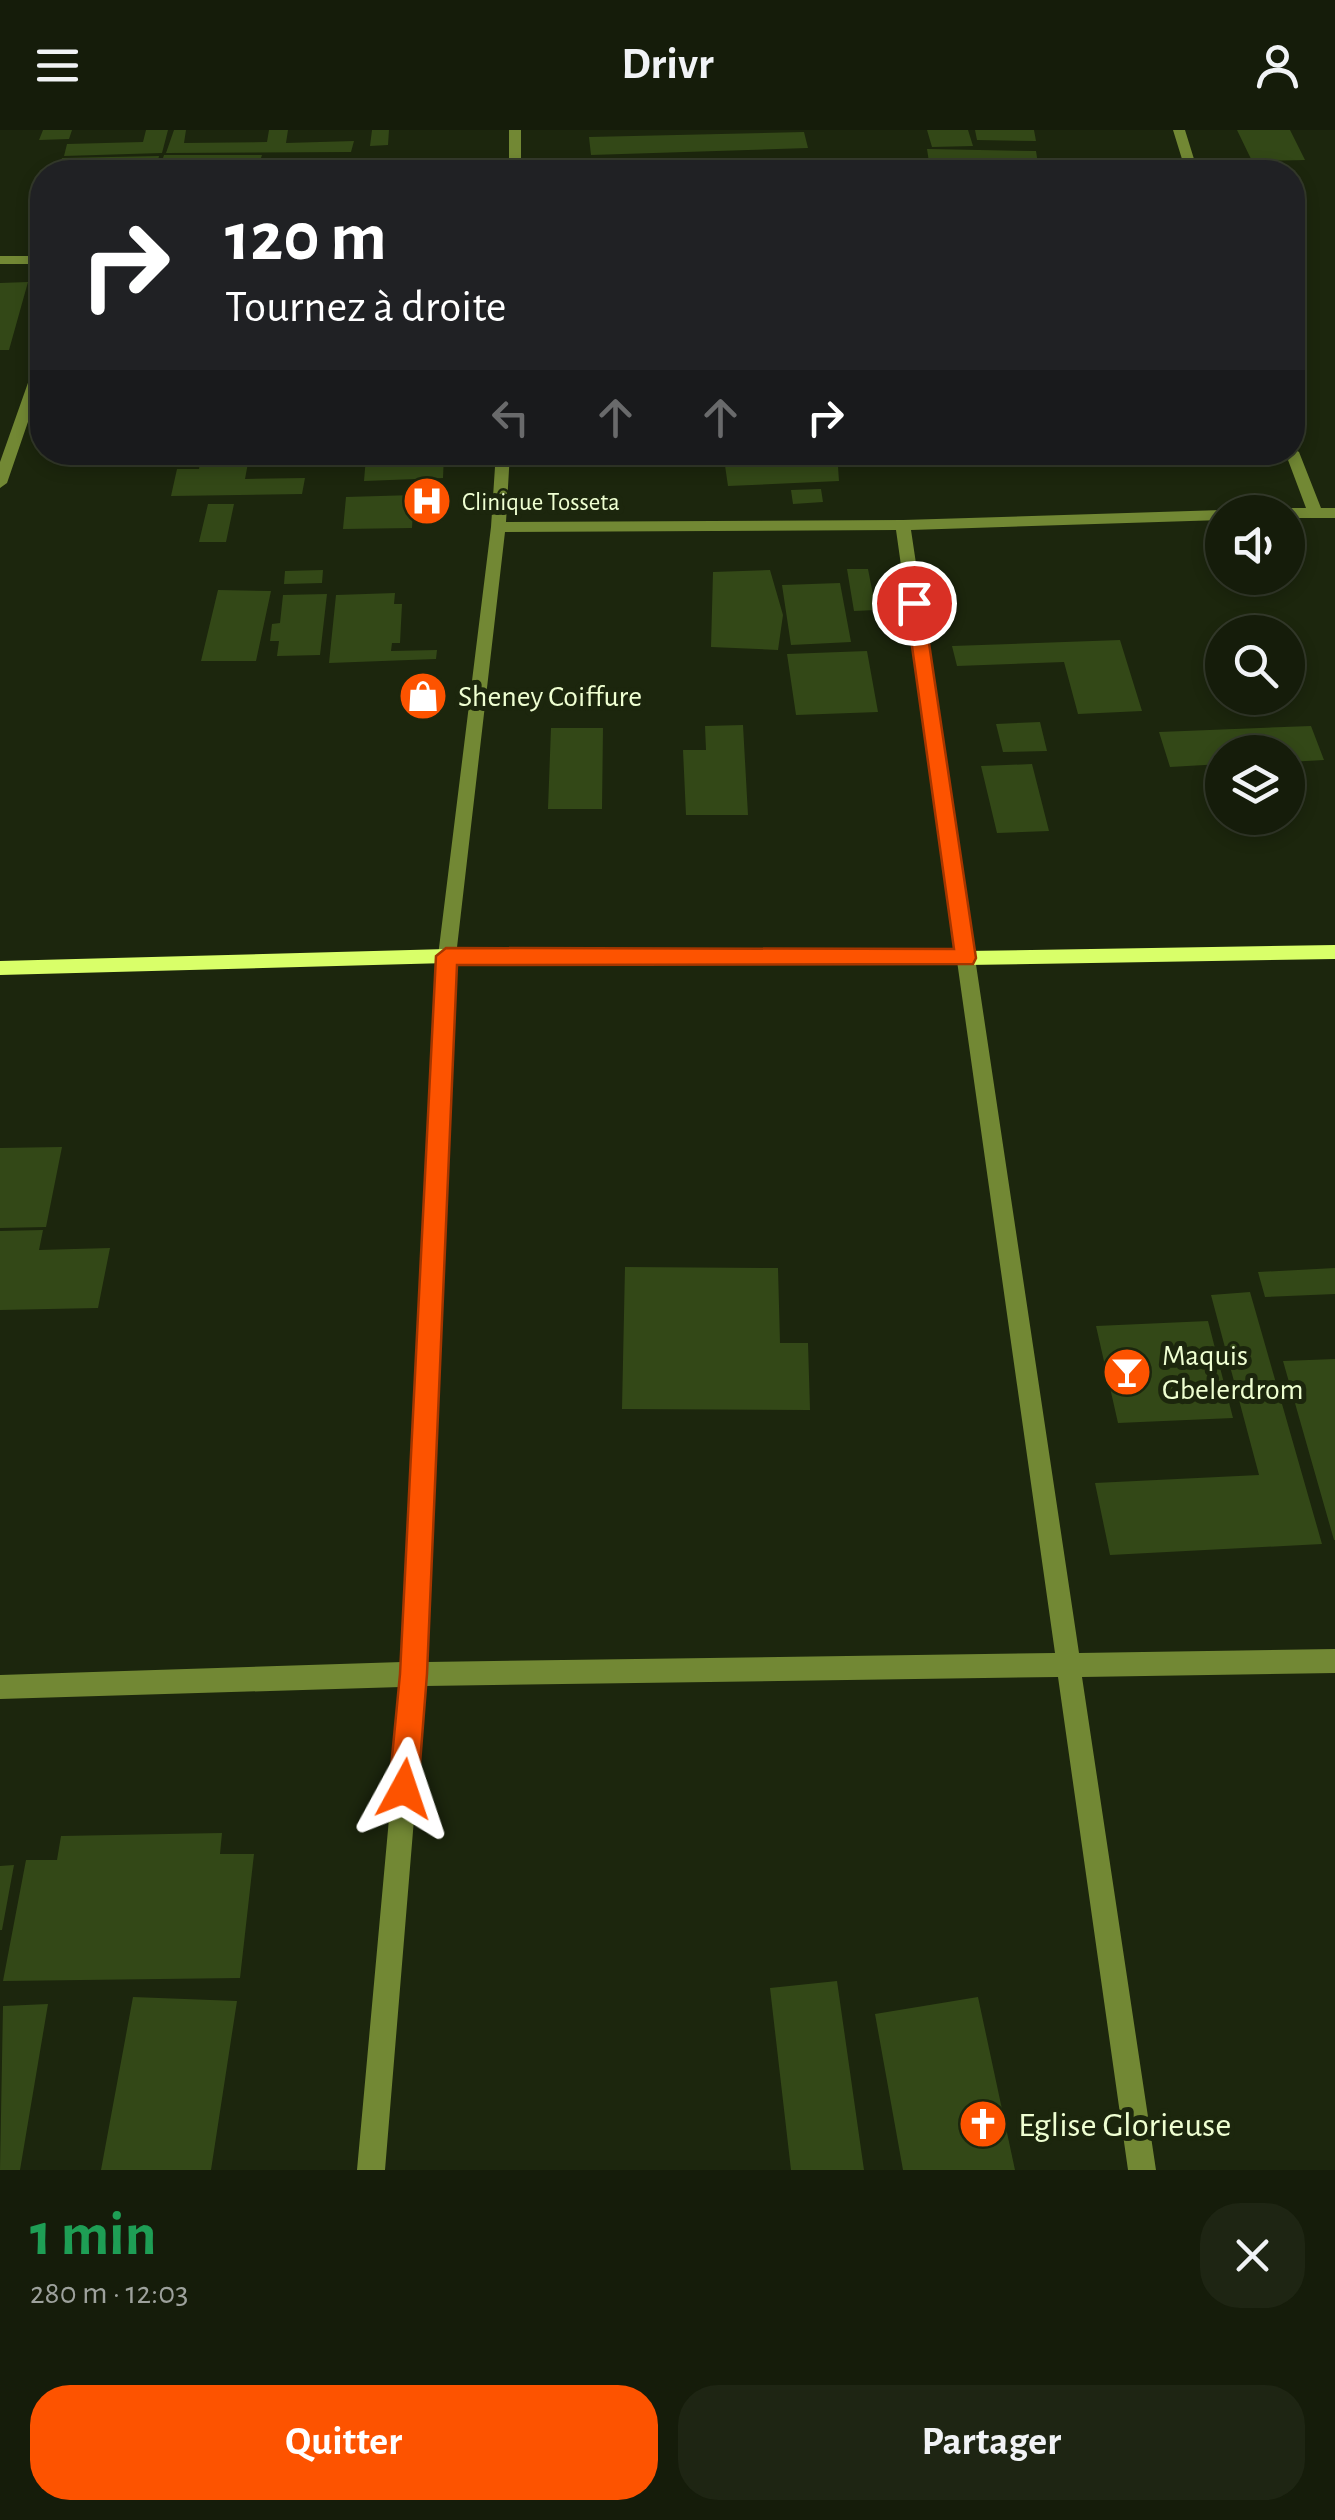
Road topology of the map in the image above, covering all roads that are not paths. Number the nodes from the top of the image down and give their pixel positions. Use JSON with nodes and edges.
{"nodes":[{"id":1,"x":515,"y":130,"type":"edge"},
{"id":2,"x":1179,"y":130,"type":"edge"},
{"id":3,"x":515,"y":160,"type":"edge"},
{"id":4,"x":1188,"y":160,"type":"edge"},
{"id":5,"x":0,"y":260,"type":"edge"},
{"id":6,"x":30,"y":260,"type":"edge"},
{"id":7,"x":30,"y":397,"type":"edge"},
{"id":8,"x":503,"y":465,"type":"edge"},
{"id":9,"x":1297,"y":465,"type":"edge"},
{"id":10,"x":0,"y":483,"type":"edge"},
{"id":11,"x":1305,"y":512,"type":"edge"},
{"id":12,"x":1316,"y":512,"type":"junction"},
{"id":13,"x":1335,"y":513,"type":"edge"},
{"id":14,"x":1205,"y":515,"type":"edge"},
{"id":15,"x":903,"y":524,"type":"junction"},
{"id":16,"x":498,"y":527,"type":"junction"},
{"id":17,"x":1335,"y":952,"type":"edge"},
{"id":18,"x":446,"y":956,"type":"junction"},
{"id":19,"x":966,"y":958,"type":"junction"},
{"id":20,"x":0,"y":968,"type":"edge"},
{"id":21,"x":1335,"y":1662,"type":"edge"},
{"id":22,"x":1068,"y":1665,"type":"junction"},
{"id":23,"x":414,"y":1674,"type":"junction"},
{"id":24,"x":0,"y":1688,"type":"edge"},
{"id":25,"x":371,"y":2170,"type":"edge"},
{"id":26,"x":1142,"y":2170,"type":"edge"}],
"edges":[{"from":1,"to":3,"type":"street"},
{"from":2,"to":4,"type":"street"},
{"from":5,"to":6,"type":"street"},
{"from":7,"to":10,"type":"street"},
{"from":8,"to":16,"type":"street"},
{"from":9,"to":12,"type":"street"},
{"from":11,"to":12,"type":"street"},
{"from":12,"to":13,"type":"street"},
{"from":14,"to":15,"type":"street"},
{"from":15,"to":16,"type":"street"},
{"from":15,"to":19,"type":"street"},
{"from":16,"to":18,"type":"street"},
{"from":17,"to":19,"type":"street"},
{"from":18,"to":19,"type":"street"},
{"from":18,"to":20,"type":"street"},
{"from":18,"to":23,"type":"street"},
{"from":19,"to":22,"type":"street"},
{"from":21,"to":22,"type":"street"},
{"from":22,"to":23,"type":"street"},
{"from":22,"to":26,"type":"street"},
{"from":23,"to":24,"type":"street"},
{"from":23,"to":25,"type":"street"}]}
